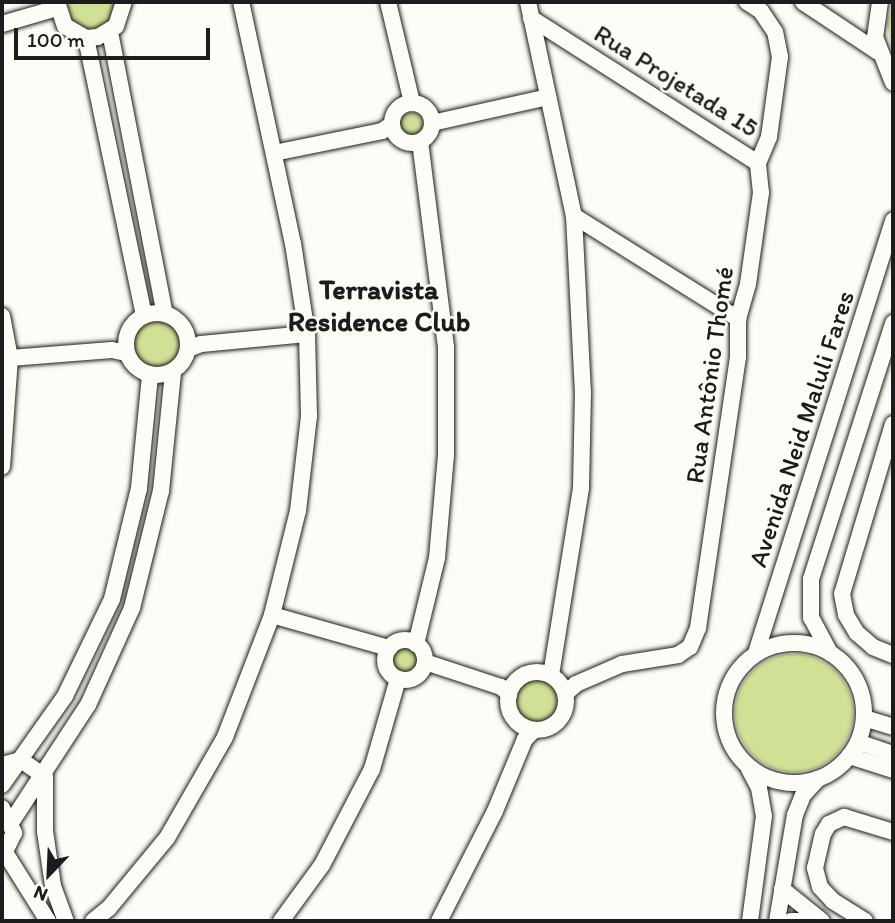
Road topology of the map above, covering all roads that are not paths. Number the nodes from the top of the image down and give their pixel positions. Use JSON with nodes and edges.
{"nodes":[{"id":1,"x":124,"y":2,"type":"edge"},
{"id":2,"x":241,"y":2,"type":"edge"},
{"id":3,"x":388,"y":2,"type":"edge"},
{"id":4,"x":528,"y":2,"type":"edge"},
{"id":5,"x":747,"y":2,"type":"edge"},
{"id":6,"x":803,"y":2,"type":"edge"},
{"id":7,"x":880,"y":2,"type":"edge"},
{"id":8,"x":55,"y":11,"type":"edge"},
{"id":9,"x":531,"y":18,"type":"junction"},
{"id":10,"x":2,"y":24,"type":"edge"},
{"id":11,"x":110,"y":32,"type":"junction"},
{"id":12,"x":86,"y":38,"type":"junction"},
{"id":13,"x":878,"y":52,"type":"junction"},
{"id":14,"x":893,"y":83,"type":"edge"},
{"id":15,"x":548,"y":97,"type":"junction"},
{"id":16,"x":407,"y":102,"type":"junction"},
{"id":17,"x":434,"y":119,"type":"junction"},
{"id":18,"x":389,"y":130,"type":"junction"},
{"id":19,"x":417,"y":145,"type":"junction"},
{"id":20,"x":274,"y":153,"type":"junction"},
{"id":21,"x":758,"y":163,"type":"junction"},
{"id":22,"x":574,"y":216,"type":"junction"},
{"id":23,"x":893,"y":220,"type":"edge"},
{"id":24,"x":165,"y":314,"type":"junction"},
{"id":25,"x":144,"y":315,"type":"junction"},
{"id":26,"x":2,"y":316,"type":"edge"},
{"id":27,"x":738,"y":319,"type":"junction"},
{"id":28,"x":893,"y":323,"type":"edge"},
{"id":29,"x":307,"y":334,"type":"junction"},
{"id":30,"x":893,"y":335,"type":"edge"},
{"id":31,"x":192,"y":344,"type":"junction"},
{"id":32,"x":121,"y":349,"type":"junction"},
{"id":33,"x":884,"y":352,"type":"junction"},
{"id":34,"x":10,"y":358,"type":"junction"},
{"id":35,"x":173,"y":372,"type":"junction"},
{"id":36,"x":150,"y":375,"type":"junction"},
{"id":37,"x":893,"y":424,"type":"edge"},
{"id":38,"x":2,"y":467,"type":"edge"},
{"id":39,"x":272,"y":615,"type":"junction"},
{"id":40,"x":415,"y":637,"type":"junction"},
{"id":41,"x":383,"y":650,"type":"junction"},
{"id":42,"x":757,"y":653,"type":"junction"},
{"id":43,"x":830,"y":653,"type":"junction"},
{"id":44,"x":893,"y":655,"type":"edge"},
{"id":45,"x":429,"y":666,"type":"junction"},
{"id":46,"x":557,"y":679,"type":"junction"},
{"id":47,"x":400,"y":684,"type":"junction"},
{"id":48,"x":507,"y":689,"type":"junction"},
{"id":49,"x":864,"y":718,"type":"junction"},
{"id":50,"x":893,"y":727,"type":"edge"},
{"id":51,"x":528,"y":732,"type":"junction"},
{"id":52,"x":854,"y":749,"type":"junction"},
{"id":53,"x":893,"y":754,"type":"edge"},
{"id":54,"x":21,"y":760,"type":"junction"},
{"id":55,"x":746,"y":764,"type":"junction"},
{"id":56,"x":2,"y":765,"type":"edge"},
{"id":57,"x":893,"y":770,"type":"edge"},
{"id":58,"x":45,"y":777,"type":"junction"},
{"id":59,"x":818,"y":779,"type":"junction"},
{"id":60,"x":2,"y":785,"type":"edge"},
{"id":61,"x":7,"y":815,"type":"edge"},
{"id":62,"x":893,"y":832,"type":"edge"},
{"id":63,"x":3,"y":858,"type":"edge"},
{"id":64,"x":782,"y":889,"type":"junction"},
{"id":65,"x":48,"y":921,"type":"edge"},
{"id":66,"x":65,"y":921,"type":"edge"},
{"id":67,"x":93,"y":921,"type":"edge"},
{"id":68,"x":281,"y":921,"type":"edge"},
{"id":69,"x":439,"y":921,"type":"edge"},
{"id":70,"x":750,"y":921,"type":"edge"},
{"id":71,"x":777,"y":921,"type":"edge"},
{"id":72,"x":791,"y":921,"type":"edge"},
{"id":73,"x":822,"y":921,"type":"edge"},
{"id":74,"x":865,"y":921,"type":"edge"}],
"edges":[{"from":1,"to":11,"type":"street"},
{"from":2,"to":20,"type":"street"},
{"from":3,"to":16,"type":"street"},
{"from":4,"to":9,"type":"street"},
{"from":5,"to":21,"type":"street","name":"Rua Antônio Thomé"},
{"from":6,"to":13,"type":"street"},
{"from":7,"to":13,"type":"street"},
{"from":8,"to":10,"type":"street"},
{"from":8,"to":12,"type":"street"},
{"from":9,"to":15,"type":"street"},
{"from":9,"to":21,"type":"street","name":"Rua Projetada 15"},
{"from":11,"to":12,"type":"street"},
{"from":11,"to":24,"type":"street"},
{"from":12,"to":25,"type":"street"},
{"from":13,"to":14,"type":"street"},
{"from":15,"to":17,"type":"street"},
{"from":15,"to":22,"type":"street"},
{"from":16,"to":17,"type":"street"},
{"from":16,"to":18,"type":"street"},
{"from":17,"to":19,"type":"street"},
{"from":18,"to":19,"type":"street"},
{"from":18,"to":20,"type":"street"},
{"from":19,"to":40,"type":"street"},
{"from":20,"to":29,"type":"street"},
{"from":21,"to":27,"type":"street","name":"Rua Antônio Thomé"},
{"from":22,"to":27,"type":"street"},
{"from":22,"to":46,"type":"street"},
{"from":23,"to":42,"type":"street","name":"Avenida Neid Maluli Fares"},
{"from":24,"to":25,"type":"street"},
{"from":24,"to":31,"type":"street"},
{"from":25,"to":32,"type":"street"},
{"from":26,"to":34,"type":"street"},
{"from":27,"to":46,"type":"street","name":"Rua Antônio Thomé"},
{"from":28,"to":33,"type":"street","name":"Avenida Neid Maluli Fares"},
{"from":29,"to":31,"type":"street"},
{"from":29,"to":39,"type":"street"},
{"from":30,"to":33,"type":"street"},
{"from":31,"to":35,"type":"street"},
{"from":32,"to":34,"type":"street"},
{"from":32,"to":36,"type":"street"},
{"from":33,"to":43,"type":"street","name":"Avenida Neid Maluli Fares"},
{"from":34,"to":38,"type":"street"},
{"from":35,"to":36,"type":"street"},
{"from":35,"to":58,"type":"street"},
{"from":36,"to":54,"type":"street"},
{"from":37,"to":44,"type":"street"},
{"from":39,"to":41,"type":"street"},
{"from":39,"to":67,"type":"street"},
{"from":40,"to":41,"type":"street"},
{"from":40,"to":45,"type":"street"},
{"from":41,"to":47,"type":"street"},
{"from":42,"to":43,"type":"street"},
{"from":42,"to":55,"type":"street"},
{"from":43,"to":49,"type":"street"},
{"from":45,"to":47,"type":"street"},
{"from":45,"to":48,"type":"street"},
{"from":46,"to":48,"type":"street"},
{"from":46,"to":51,"type":"street"},
{"from":47,"to":68,"type":"street"},
{"from":48,"to":51,"type":"street"},
{"from":49,"to":50,"type":"street"},
{"from":49,"to":52,"type":"street"},
{"from":51,"to":69,"type":"street"},
{"from":52,"to":53,"type":"street"},
{"from":52,"to":57,"type":"street"},
{"from":52,"to":59,"type":"street"},
{"from":54,"to":56,"type":"street"},
{"from":54,"to":58,"type":"street"},
{"from":54,"to":60,"type":"street"},
{"from":55,"to":59,"type":"street"},
{"from":55,"to":70,"type":"street"},
{"from":58,"to":61,"type":"street"},
{"from":58,"to":66,"type":"street"},
{"from":59,"to":64,"type":"street"},
{"from":61,"to":63,"type":"street"},
{"from":62,"to":74,"type":"street"},
{"from":63,"to":65,"type":"street"},
{"from":64,"to":71,"type":"street"},
{"from":64,"to":73,"type":"street"},
{"from":72,"to":73,"type":"street"}]}
